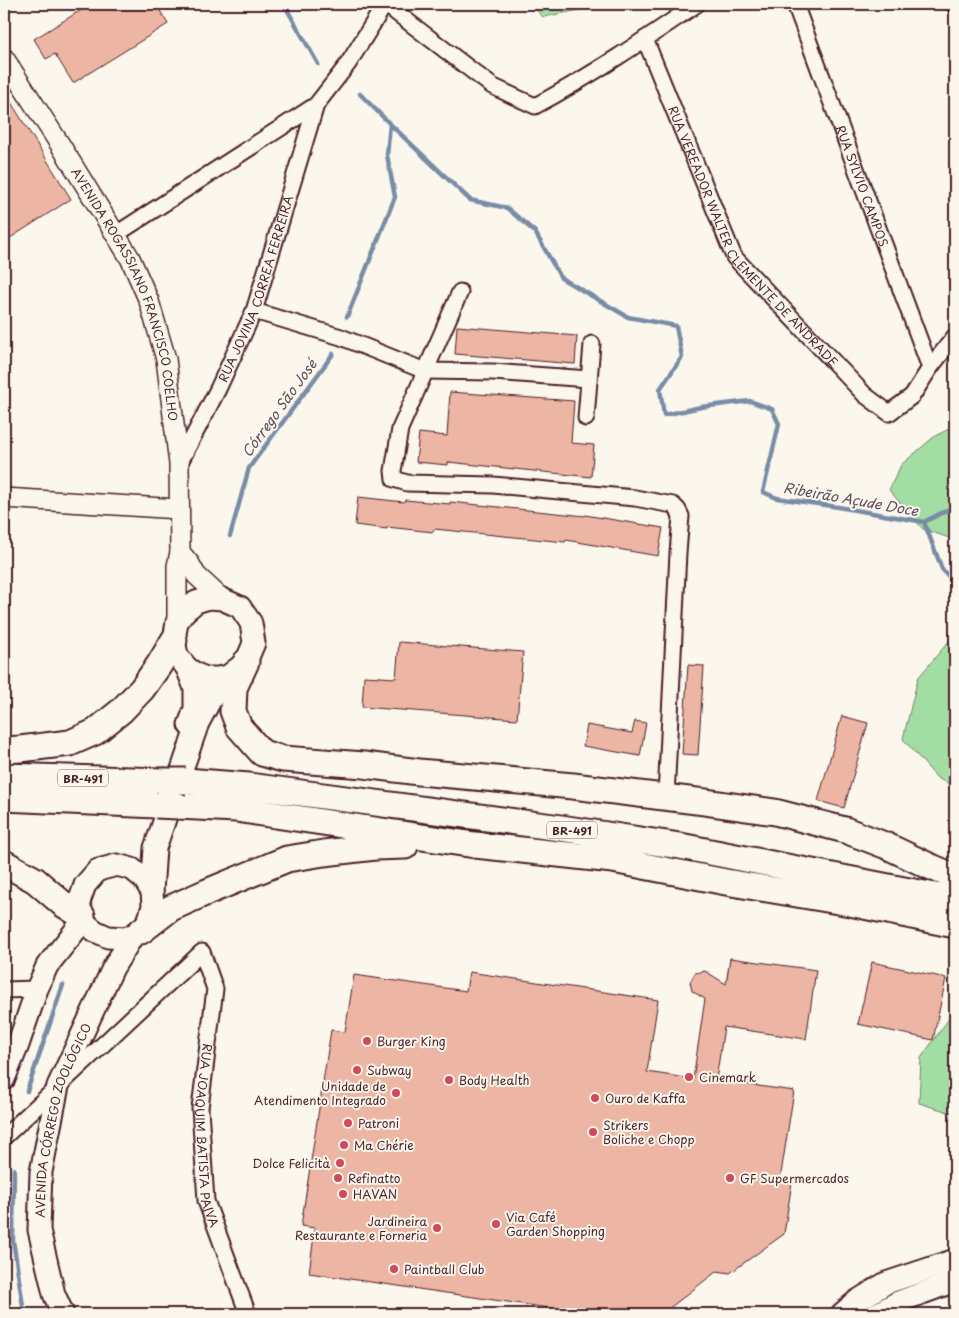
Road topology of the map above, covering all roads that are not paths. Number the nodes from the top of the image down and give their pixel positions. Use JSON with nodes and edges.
{"nodes":[{"id":1,"x":385,"y":4,"type":"edge"},
{"id":2,"x":697,"y":4,"type":"edge"},
{"id":3,"x":795,"y":4,"type":"edge"},
{"id":4,"x":645,"y":39,"type":"junction"},
{"id":5,"x":4,"y":58,"type":"edge"},
{"id":6,"x":316,"y":105,"type":"junction"},
{"id":7,"x":115,"y":235,"type":"junction"},
{"id":8,"x":460,"y":292,"type":"dead end"},
{"id":9,"x":254,"y":312,"type":"junction"},
{"id":10,"x":955,"y":336,"type":"edge"},
{"id":11,"x":592,"y":344,"type":"dead end"},
{"id":12,"x":930,"y":368,"type":"junction"},
{"id":13,"x":425,"y":371,"type":"junction"},
{"id":14,"x":589,"y":380,"type":"junction"},
{"id":15,"x":586,"y":418,"type":"dead end"},
{"id":16,"x":179,"y":464,"type":"junction"},
{"id":17,"x":4,"y":498,"type":"edge"},
{"id":18,"x":179,"y":509,"type":"junction"},
{"id":19,"x":180,"y":552,"type":"junction"},
{"id":20,"x":222,"y":599,"type":"junction"},
{"id":21,"x":175,"y":631,"type":"junction"},
{"id":22,"x":186,"y":668,"type":"junction"},
{"id":23,"x":237,"y":669,"type":"junction"},
{"id":24,"x":4,"y":750,"type":"edge"},
{"id":25,"x":4,"y":776,"type":"edge"},
{"id":26,"x":666,"y":797,"type":"junction"},
{"id":27,"x":4,"y":798,"type":"edge"},
{"id":28,"x":475,"y":845,"type":"junction"},
{"id":29,"x":4,"y":863,"type":"edge"},
{"id":30,"x":117,"y":865,"type":"junction"},
{"id":31,"x":955,"y":877,"type":"edge"},
{"id":32,"x":152,"y":892,"type":"junction"},
{"id":33,"x":955,"y":900,"type":"edge"},
{"id":34,"x":82,"y":918,"type":"junction"},
{"id":35,"x":955,"y":925,"type":"edge"},
{"id":36,"x":138,"y":932,"type":"junction"},
{"id":37,"x":37,"y":989,"type":"junction"},
{"id":38,"x":4,"y":990,"type":"edge"},
{"id":39,"x":11,"y":1045,"type":"edge"},
{"id":40,"x":4,"y":1079,"type":"edge"},
{"id":41,"x":58,"y":1086,"type":"junction"},
{"id":42,"x":4,"y":1137,"type":"edge"},
{"id":43,"x":955,"y":1260,"type":"edge"},
{"id":44,"x":955,"y":1282,"type":"edge"},
{"id":45,"x":902,"y":1308,"type":"edge"},
{"id":46,"x":63,"y":1314,"type":"edge"},
{"id":47,"x":248,"y":1314,"type":"edge"},
{"id":48,"x":842,"y":1314,"type":"edge"},
{"id":49,"x":876,"y":1314,"type":"edge"}],
"edges":[{"from":1,"to":4,"type":"street"},
{"from":1,"to":6,"type":"street","name":"RUA JOVINA CORREA FERREIRA"},
{"from":2,"to":4,"type":"street"},
{"from":3,"to":12,"type":"street","name":"RUA SYLVIO CAMPOS"},
{"from":4,"to":12,"type":"street","name":"RUA VEREADOR WALTER CLEMENTE DE ANDRADE"},
{"from":5,"to":7,"type":"street","name":"AVENIDA ROGASSIANO FRANCISCO COELHO"},
{"from":6,"to":7,"type":"street","name":"RUA JOVINA CORREA FERREIRA"},
{"from":6,"to":9,"type":"street","name":"RUA JOVINA CORREA FERREIRA"},
{"from":7,"to":16,"type":"street","name":"AVENIDA ROGASSIANO FRANCISCO COELHO"},
{"from":8,"to":13,"type":"street"},
{"from":9,"to":13,"type":"street"},
{"from":9,"to":16,"type":"street","name":"RUA JOVINA CORREA FERREIRA"},
{"from":10,"to":12,"type":"street"},
{"from":11,"to":14,"type":"street"},
{"from":13,"to":14,"type":"street"},
{"from":13,"to":26,"type":"street"},
{"from":14,"to":15,"type":"street"},
{"from":16,"to":18,"type":"street","name":"AVENIDA ROGASSIANO FRANCISCO COELHO"},
{"from":17,"to":18,"type":"street"},
{"from":18,"to":19,"type":"street","name":"AVENIDA ROGASSIANO FRANCISCO COELHO"},
{"from":19,"to":20,"type":"street"},
{"from":19,"to":21,"type":"street","name":"AVENIDA ROGASSIANO FRANCISCO COELHO"},
{"from":20,"to":21,"type":"main road"},
{"from":20,"to":23,"type":"main road"},
{"from":21,"to":22,"type":"main road"},
{"from":21,"to":24,"type":"highway"},
{"from":22,"to":23,"type":"main road"},
{"from":22,"to":30,"type":"main road"},
{"from":23,"to":26,"type":"highway"},
{"from":23,"to":32,"type":"main road"},
{"from":25,"to":33,"type":"highway","number":"BR-491"},
{"from":26,"to":31,"type":"highway"},
{"from":27,"to":28,"type":"highway","number":"BR-491"},
{"from":28,"to":35,"type":"highway","number":"BR-491"},
{"from":28,"to":36,"type":"highway"},
{"from":29,"to":34,"type":"highway"},
{"from":30,"to":32,"type":"main road"},
{"from":30,"to":34,"type":"main road"},
{"from":32,"to":36,"type":"main road"},
{"from":34,"to":36,"type":"main road"},
{"from":34,"to":37,"type":"main road"},
{"from":36,"to":41,"type":"main road","name":"AVENIDA CÓRREGO ZOOLÓGICO"},
{"from":37,"to":38,"type":"street"},
{"from":37,"to":39,"type":"main road"},
{"from":39,"to":40,"type":"main road"},
{"from":41,"to":42,"type":"street"},
{"from":41,"to":46,"type":"main road","name":"AVENIDA CÓRREGO ZOOLÓGICO"},
{"from":41,"to":47,"type":"street","name":"RUA JOAQUIM BATISTA PAIVA"},
{"from":43,"to":48,"type":"main road"},
{"from":44,"to":45,"type":"main road"},
{"from":45,"to":49,"type":"main road"}]}
